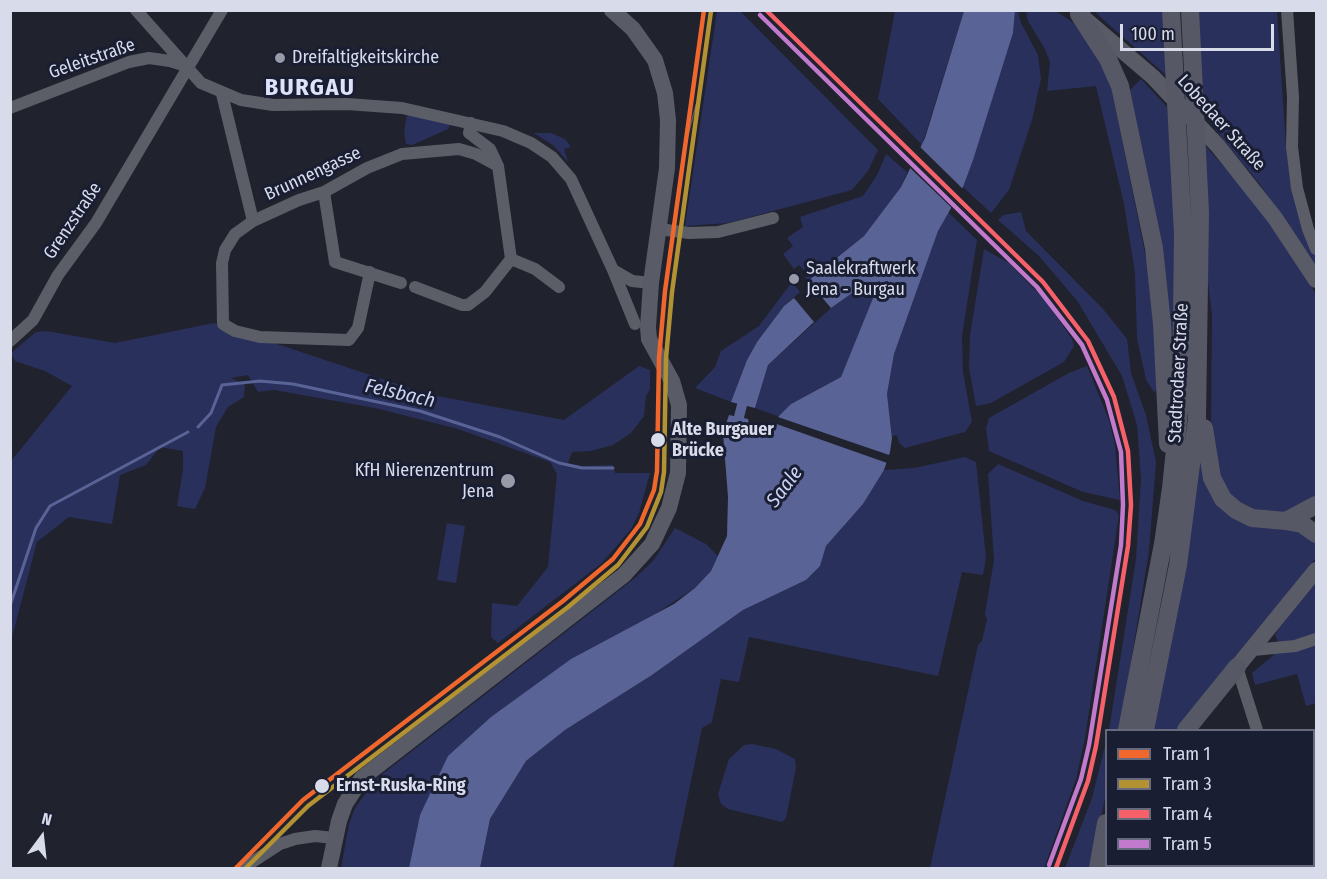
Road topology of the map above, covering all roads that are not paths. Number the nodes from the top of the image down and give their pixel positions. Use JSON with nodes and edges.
{"nodes":[{"id":1,"x":136,"y":10,"type":"edge"},
{"id":2,"x":222,"y":10,"type":"edge"},
{"id":3,"x":612,"y":10,"type":"edge"},
{"id":4,"x":1171,"y":10,"type":"edge"},
{"id":5,"x":1190,"y":10,"type":"edge"},
{"id":6,"x":1287,"y":10,"type":"edge"},
{"id":7,"x":1079,"y":12,"type":"edge"},
{"id":8,"x":147,"y":16,"type":"edge"},
{"id":9,"x":187,"y":67,"type":"junction"},
{"id":10,"x":222,"y":94,"type":"junction"},
{"id":11,"x":10,"y":108,"type":"edge"},
{"id":12,"x":471,"y":123,"type":"junction"},
{"id":13,"x":498,"y":166,"type":"junction"},
{"id":14,"x":324,"y":192,"type":"junction"},
{"id":15,"x":773,"y":219,"type":"dead end"},
{"id":16,"x":253,"y":221,"type":"junction"},
{"id":17,"x":659,"y":229,"type":"junction"},
{"id":18,"x":1317,"y":249,"type":"edge"},
{"id":19,"x":511,"y":259,"type":"junction"},
{"id":20,"x":613,"y":270,"type":"junction"},
{"id":21,"x":370,"y":273,"type":"junction"},
{"id":22,"x":1317,"y":280,"type":"edge"},
{"id":23,"x":401,"y":282,"type":"dead end"},
{"id":24,"x":651,"y":284,"type":"junction"},
{"id":25,"x":559,"y":287,"type":"dead end"},
{"id":26,"x":415,"y":288,"type":"dead end"},
{"id":27,"x":635,"y":324,"type":"dead end"},
{"id":28,"x":10,"y":341,"type":"edge"},
{"id":29,"x":1198,"y":389,"type":"junction"},
{"id":30,"x":1171,"y":488,"type":"junction"},
{"id":31,"x":1317,"y":505,"type":"edge"},
{"id":32,"x":1286,"y":521,"type":"junction"},
{"id":33,"x":1317,"y":534,"type":"edge"},
{"id":34,"x":1317,"y":570,"type":"edge"},
{"id":35,"x":1317,"y":639,"type":"edge"},
{"id":36,"x":1253,"y":650,"type":"junction"},
{"id":37,"x":1237,"y":667,"type":"junction"},
{"id":38,"x":1126,"y":729,"type":"edge"},
{"id":39,"x":1145,"y":729,"type":"edge"},
{"id":40,"x":1187,"y":729,"type":"edge"},
{"id":41,"x":1257,"y":729,"type":"edge"},
{"id":42,"x":1105,"y":833,"type":"edge"},
{"id":43,"x":334,"y":837,"type":"junction"},
{"id":44,"x":243,"y":868,"type":"edge"},
{"id":45,"x":329,"y":868,"type":"edge"},
{"id":46,"x":1098,"y":868,"type":"edge"}],
"edges":[{"from":1,"to":8,"type":"street"},
{"from":2,"to":9,"type":"street","name":"Grenzstraße"},
{"from":3,"to":17,"type":"main road"},
{"from":4,"to":30,"type":"main road","name":"Stadtrodaer Straße"},
{"from":5,"to":29,"type":"main road","name":"Stadtrodaer Straße"},
{"from":6,"to":18,"type":"street"},
{"from":7,"to":22,"type":"main road","name":"Lobedaer Straße"},
{"from":7,"to":30,"type":"main road"},
{"from":8,"to":9,"type":"street"},
{"from":9,"to":10,"type":"street"},
{"from":9,"to":11,"type":"street","name":"Geleitstraße"},
{"from":9,"to":28,"type":"street","name":"Grenzstraße"},
{"from":10,"to":12,"type":"street"},
{"from":10,"to":16,"type":"street"},
{"from":12,"to":13,"type":"street"},
{"from":12,"to":20,"type":"street"},
{"from":13,"to":14,"type":"street","name":"Brunnengasse"},
{"from":13,"to":19,"type":"street"},
{"from":14,"to":16,"type":"street","name":"Brunnengasse"},
{"from":14,"to":21,"type":"street"},
{"from":15,"to":17,"type":"street"},
{"from":16,"to":21,"type":"street","name":"Brunnengasse"},
{"from":17,"to":24,"type":"main road"},
{"from":19,"to":25,"type":"street"},
{"from":19,"to":26,"type":"street"},
{"from":20,"to":24,"type":"street"},
{"from":20,"to":27,"type":"street"},
{"from":21,"to":23,"type":"street"},
{"from":24,"to":43,"type":"main road"},
{"from":29,"to":32,"type":"main road"},
{"from":29,"to":39,"type":"main road","name":"Stadtrodaer Straße"},
{"from":30,"to":38,"type":"main road","name":"Stadtrodaer Straße"},
{"from":31,"to":32,"type":"main road"},
{"from":32,"to":33,"type":"main road"},
{"from":34,"to":36,"type":"main road"},
{"from":35,"to":36,"type":"street"},
{"from":36,"to":37,"type":"main road"},
{"from":37,"to":40,"type":"main road"},
{"from":37,"to":41,"type":"street"},
{"from":42,"to":46,"type":"main road"},
{"from":43,"to":44,"type":"street"},
{"from":43,"to":45,"type":"main road"}]}
